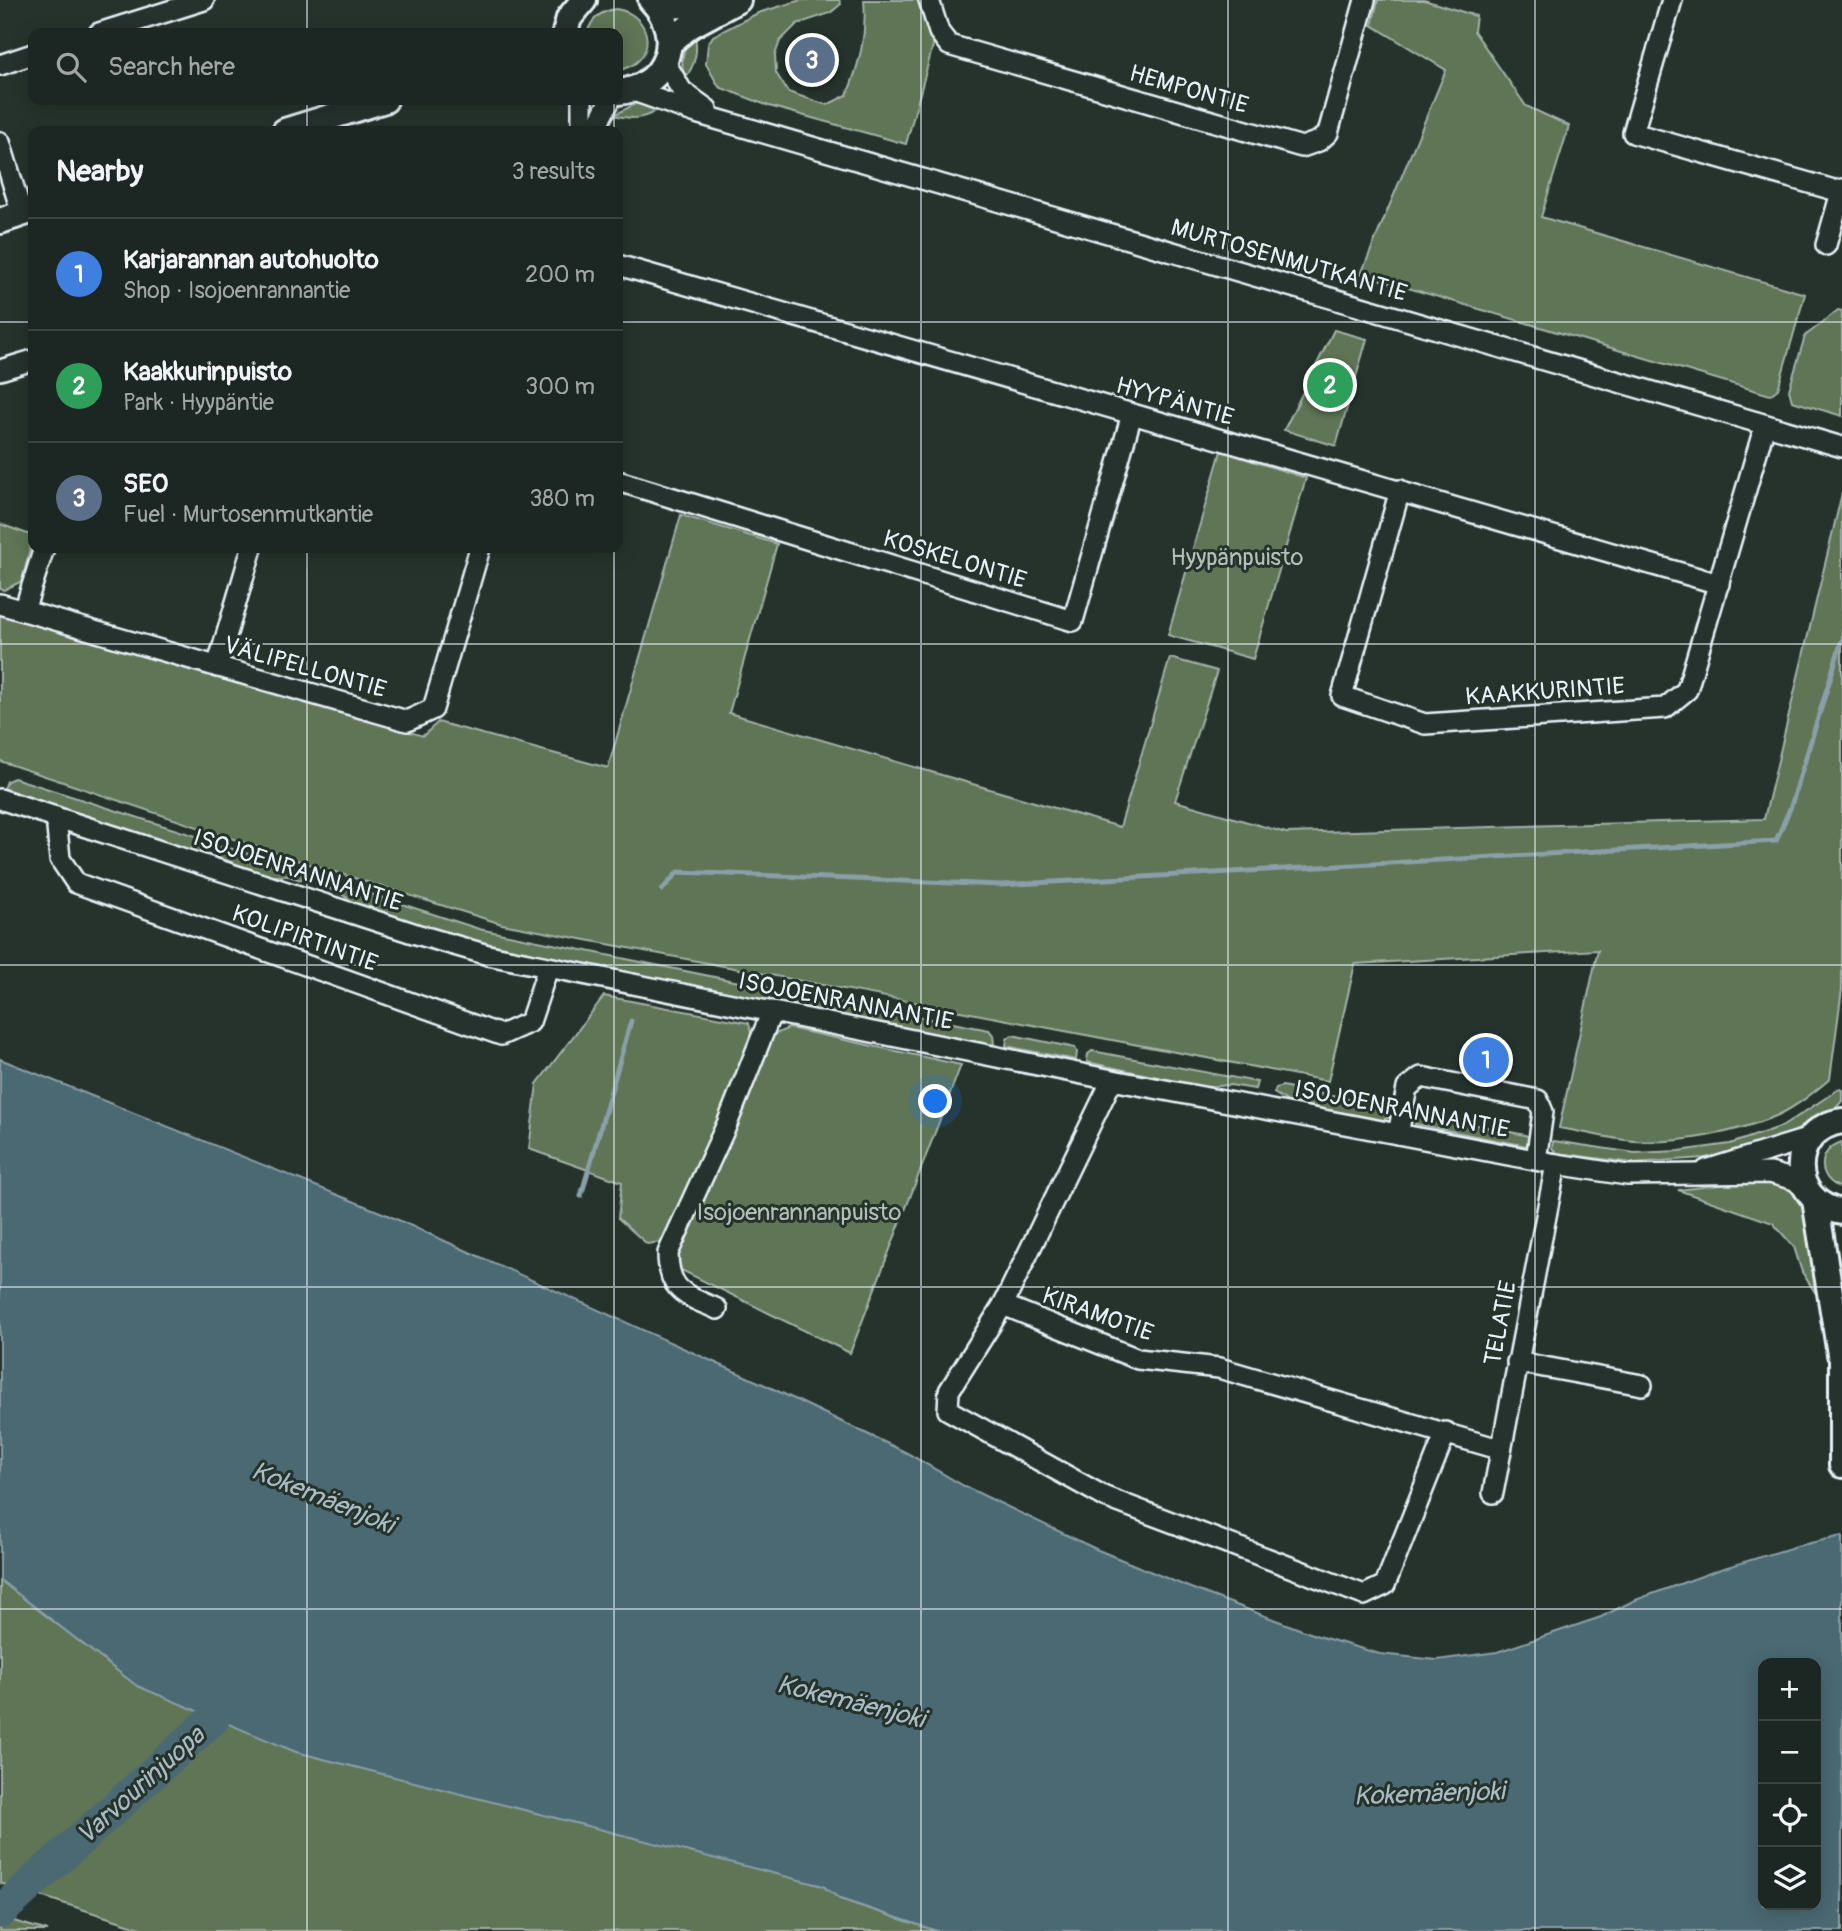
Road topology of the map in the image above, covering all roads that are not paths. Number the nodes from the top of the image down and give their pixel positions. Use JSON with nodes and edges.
{"nodes":[{"id":1,"x":204,"y":0,"type":"edge"},
{"id":2,"x":708,"y":0,"type":"edge"},
{"id":3,"x":738,"y":0,"type":"edge"},
{"id":4,"x":929,"y":0,"type":"edge"},
{"id":5,"x":1366,"y":0,"type":"edge"},
{"id":6,"x":1672,"y":0,"type":"edge"},
{"id":7,"x":654,"y":3,"type":"edge"},
{"id":8,"x":573,"y":17,"type":"edge"},
{"id":9,"x":115,"y":28,"type":"edge"},
{"id":10,"x":557,"y":28,"type":"edge"},
{"id":11,"x":667,"y":52,"type":"junction"},
{"id":12,"x":28,"y":56,"type":"edge"},
{"id":13,"x":0,"y":65,"type":"edge"},
{"id":14,"x":623,"y":93,"type":"edge"},
{"id":15,"x":623,"y":95,"type":"edge"},
{"id":16,"x":370,"y":105,"type":"edge"},
{"id":17,"x":582,"y":105,"type":"edge"},
{"id":18,"x":611,"y":105,"type":"edge"},
{"id":19,"x":723,"y":120,"type":"junction"},
{"id":20,"x":301,"y":126,"type":"edge"},
{"id":21,"x":582,"y":126,"type":"edge"},
{"id":22,"x":599,"y":126,"type":"edge"},
{"id":23,"x":0,"y":142,"type":"edge"},
{"id":24,"x":1842,"y":190,"type":"edge"},
{"id":25,"x":18,"y":215,"type":"edge"},
{"id":26,"x":1826,"y":245,"type":"dead end"},
{"id":27,"x":623,"y":266,"type":"edge"},
{"id":28,"x":28,"y":362,"type":"edge"},
{"id":29,"x":0,"y":370,"type":"edge"},
{"id":30,"x":1132,"y":414,"type":"junction"},
{"id":31,"x":1765,"y":425,"type":"junction"},
{"id":32,"x":1842,"y":447,"type":"edge"},
{"id":33,"x":623,"y":483,"type":"edge"},
{"id":34,"x":1400,"y":490,"type":"junction"},
{"id":35,"x":42,"y":553,"type":"edge"},
{"id":36,"x":251,"y":553,"type":"edge"},
{"id":37,"x":479,"y":553,"type":"edge"},
{"id":38,"x":1719,"y":584,"type":"junction"},
{"id":39,"x":0,"y":604,"type":"edge"},
{"id":40,"x":24,"y":611,"type":"junction"},
{"id":41,"x":217,"y":667,"type":"junction"},
{"id":42,"x":0,"y":799,"type":"edge"},
{"id":43,"x":57,"y":817,"type":"junction"},
{"id":44,"x":548,"y":968,"type":"junction"},
{"id":45,"x":772,"y":1010,"type":"junction"},
{"id":46,"x":1112,"y":1080,"type":"junction"},
{"id":47,"x":1841,"y":1120,"type":"edge"},
{"id":48,"x":1398,"y":1134,"type":"junction"},
{"id":49,"x":1810,"y":1138,"type":"junction"},
{"id":50,"x":1536,"y":1160,"type":"junction"},
{"id":51,"x":1556,"y":1164,"type":"junction"},
{"id":52,"x":1698,"y":1173,"type":"junction"},
{"id":53,"x":1811,"y":1196,"type":"junction"},
{"id":54,"x":1842,"y":1212,"type":"edge"},
{"id":55,"x":1003,"y":1304,"type":"junction"},
{"id":56,"x":717,"y":1309,"type":"dead end"},
{"id":57,"x":1841,"y":1346,"type":"edge"},
{"id":58,"x":1517,"y":1362,"type":"junction"},
{"id":59,"x":1642,"y":1385,"type":"dead end"},
{"id":60,"x":1446,"y":1432,"type":"junction"},
{"id":61,"x":1499,"y":1449,"type":"junction"},
{"id":62,"x":1842,"y":1455,"type":"edge"},
{"id":63,"x":1842,"y":1465,"type":"edge"},
{"id":64,"x":1493,"y":1493,"type":"dead end"}],
"edges":[{"from":1,"to":9,"type":"street"},
{"from":2,"to":7,"type":"main road"},
{"from":3,"to":11,"type":"main road"},
{"from":4,"to":5,"type":"street","name":"HEMPONTIE"},
{"from":6,"to":24,"type":"street"},
{"from":7,"to":11,"type":"main road"},
{"from":8,"to":10,"type":"main road"},
{"from":11,"to":14,"type":"main road"},
{"from":11,"to":19,"type":"street","name":"MURTOSENMUTKANTIE"},
{"from":12,"to":13,"type":"street"},
{"from":15,"to":19,"type":"street","name":"MURTOSENMUTKANTIE"},
{"from":16,"to":20,"type":"main road"},
{"from":17,"to":21,"type":"street"},
{"from":18,"to":22,"type":"street"},
{"from":19,"to":31,"type":"street","name":"MURTOSENMUTKANTIE"},
{"from":23,"to":25,"type":"street"},
{"from":24,"to":26,"type":"street"},
{"from":27,"to":30,"type":"street","name":"HYYPÄNTIE"},
{"from":28,"to":29,"type":"street"},
{"from":30,"to":33,"type":"street","name":"KOSKELONTIE"},
{"from":30,"to":34,"type":"street","name":"HYYPÄNTIE"},
{"from":31,"to":32,"type":"street","name":"MURTOSENMUTKANTIE"},
{"from":31,"to":38,"type":"street","name":"KAAKKURINTIE"},
{"from":34,"to":38,"type":"street","name":"HYYPÄNTIE"},
{"from":34,"to":38,"type":"street","name":"KAAKKURINTIE"},
{"from":35,"to":40,"type":"street"},
{"from":36,"to":41,"type":"street"},
{"from":37,"to":41,"type":"street","name":"VÄLIPELLONTIE"},
{"from":39,"to":40,"type":"street","name":"VÄLIPELLONTIE"},
{"from":40,"to":41,"type":"street","name":"VÄLIPELLONTIE"},
{"from":42,"to":43,"type":"street","name":"ISOJOENRANNANTIE"},
{"from":43,"to":44,"type":"street","name":"ISOJOENRANNANTIE"},
{"from":43,"to":44,"type":"street","name":"KOLIPIRTINTIE"},
{"from":44,"to":45,"type":"street","name":"ISOJOENRANNANTIE"},
{"from":45,"to":46,"type":"street","name":"ISOJOENRANNANTIE"},
{"from":45,"to":56,"type":"street"},
{"from":46,"to":48,"type":"street","name":"ISOJOENRANNANTIE"},
{"from":46,"to":55,"type":"street","name":"KIRAMOTIE"},
{"from":47,"to":49,"type":"main road"},
{"from":48,"to":50,"type":"street","name":"ISOJOENRANNANTIE"},
{"from":48,"to":50,"type":"street"},
{"from":49,"to":52,"type":"street","name":"ISOJOENRANNANTIE"},
{"from":49,"to":53,"type":"main road"},
{"from":50,"to":51,"type":"street","name":"ISOJOENRANNANTIE"},
{"from":51,"to":52,"type":"street","name":"ISOJOENRANNANTIE"},
{"from":51,"to":58,"type":"street","name":"TELATIE"},
{"from":52,"to":53,"type":"street","name":"ISOJOENRANNANTIE"},
{"from":53,"to":54,"type":"main road"},
{"from":53,"to":57,"type":"main road"},
{"from":55,"to":60,"type":"street","name":"KIRAMOTIE"},
{"from":55,"to":60,"type":"street"},
{"from":57,"to":62,"type":"main road"},
{"from":58,"to":59,"type":"street"},
{"from":58,"to":61,"type":"street","name":"TELATIE"},
{"from":60,"to":61,"type":"street","name":"KIRAMOTIE"},
{"from":61,"to":64,"type":"street","name":"TELATIE"},
{"from":62,"to":63,"type":"main road"}]}
